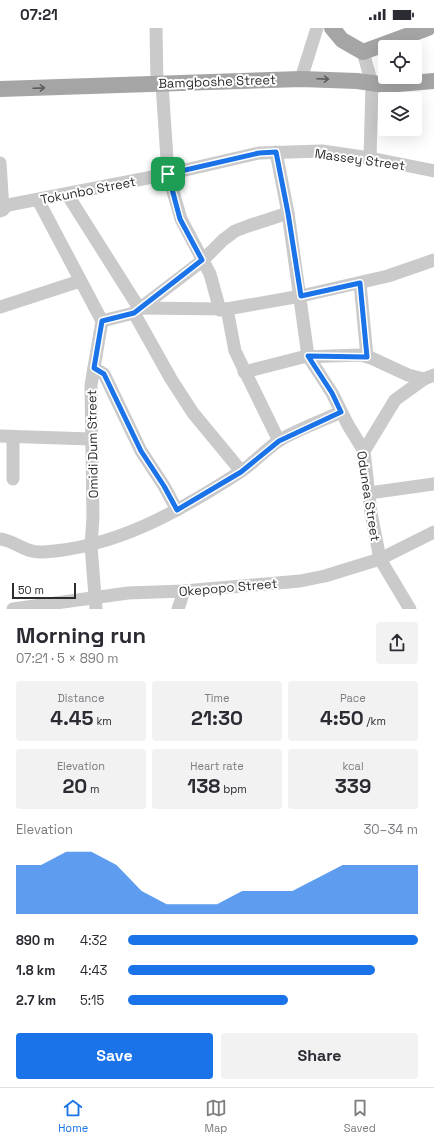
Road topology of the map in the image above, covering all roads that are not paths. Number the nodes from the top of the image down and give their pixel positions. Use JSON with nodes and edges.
{"nodes":[{"id":1,"x":156,"y":28,"type":"edge"},
{"id":2,"x":317,"y":28,"type":"edge"},
{"id":3,"x":332,"y":28,"type":"edge"},
{"id":4,"x":428,"y":28,"type":"edge"},
{"id":5,"x":363,"y":52,"type":"junction"},
{"id":6,"x":301,"y":78,"type":"junction"},
{"id":7,"x":434,"y":81,"type":"edge"},
{"id":8,"x":159,"y":83,"type":"junction"},
{"id":9,"x":372,"y":84,"type":"junction"},
{"id":10,"x":0,"y":89,"type":"edge"},
{"id":11,"x":276,"y":152,"type":"junction"},
{"id":12,"x":370,"y":158,"type":"junction"},
{"id":13,"x":0,"y":163,"type":"edge"},
{"id":14,"x":434,"y":171,"type":"edge"},
{"id":15,"x":168,"y":174,"type":"junction"},
{"id":16,"x":67,"y":194,"type":"junction"},
{"id":17,"x":38,"y":200,"type":"junction"},
{"id":18,"x":3,"y":206,"type":"edge"},
{"id":19,"x":288,"y":213,"type":"junction"},
{"id":20,"x":202,"y":260,"type":"junction"},
{"id":21,"x":434,"y":260,"type":"edge"},
{"id":22,"x":80,"y":281,"type":"junction"},
{"id":23,"x":360,"y":283,"type":"junction"},
{"id":24,"x":301,"y":296,"type":"junction"},
{"id":25,"x":0,"y":307,"type":"edge"},
{"id":26,"x":224,"y":309,"type":"junction"},
{"id":27,"x":136,"y":310,"type":"junction"},
{"id":28,"x":102,"y":321,"type":"junction"},
{"id":29,"x":308,"y":356,"type":"junction"},
{"id":30,"x":367,"y":357,"type":"junction"},
{"id":31,"x":94,"y":368,"type":"junction"},
{"id":32,"x":244,"y":372,"type":"junction"},
{"id":33,"x":429,"y":377,"type":"edge"},
{"id":34,"x":341,"y":412,"type":"junction"},
{"id":35,"x":6,"y":436,"type":"edge"},
{"id":36,"x":91,"y":439,"type":"junction"},
{"id":37,"x":279,"y":441,"type":"junction"},
{"id":38,"x":364,"y":451,"type":"junction"},
{"id":39,"x":241,"y":472,"type":"junction"},
{"id":40,"x":13,"y":478,"type":"dead end"},
{"id":41,"x":434,"y":484,"type":"edge"},
{"id":42,"x":369,"y":493,"type":"junction"},
{"id":43,"x":177,"y":510,"type":"junction"},
{"id":44,"x":434,"y":532,"type":"edge"},
{"id":45,"x":0,"y":539,"type":"edge"},
{"id":46,"x":91,"y":546,"type":"junction"},
{"id":47,"x":380,"y":559,"type":"junction"},
{"id":48,"x":184,"y":591,"type":"junction"},
{"id":49,"x":401,"y":595,"type":"junction"},
{"id":50,"x":96,"y":603,"type":"edge"},
{"id":51,"x":13,"y":609,"type":"edge"},
{"id":52,"x":178,"y":609,"type":"edge"},
{"id":53,"x":396,"y":609,"type":"edge"},
{"id":54,"x":410,"y":609,"type":"edge"}],
"edges":[{"from":1,"to":8,"type":"street"},
{"from":2,"to":6,"type":"street"},
{"from":3,"to":5,"type":"main road"},
{"from":4,"to":5,"type":"main road"},
{"from":5,"to":9,"type":"street"},
{"from":6,"to":8,"type":"main road","name":"Bamgboshe Street"},
{"from":6,"to":9,"type":"main road","name":"Bamgboshe Street","one_way":true},
{"from":7,"to":9,"type":"main road","name":"Bamgboshe Street"},
{"from":10,"to":8,"type":"main road","name":"Bamgboshe Street","one_way":true},
{"from":8,"to":15,"type":"street"},
{"from":9,"to":12,"type":"street"},
{"from":11,"to":12,"type":"street","name":"Massey Street"},
{"from":11,"to":15,"type":"street","name":"Massey Street"},
{"from":11,"to":19,"type":"street","name":"Odunea Street"},
{"from":12,"to":14,"type":"street","name":"Massey Street"},
{"from":13,"to":18,"type":"street"},
{"from":15,"to":16,"type":"street","name":"Tokunbo Street"},
{"from":15,"to":20,"type":"street"},
{"from":16,"to":17,"type":"street","name":"Tokunbo Street"},
{"from":16,"to":27,"type":"street"},
{"from":17,"to":18,"type":"street","name":"Tokunbo Street"},
{"from":17,"to":22,"type":"street"},
{"from":19,"to":20,"type":"street"},
{"from":19,"to":24,"type":"street","name":"Odunea Street"},
{"from":20,"to":26,"type":"street"},
{"from":20,"to":27,"type":"street"},
{"from":21,"to":23,"type":"street"},
{"from":22,"to":25,"type":"street"},
{"from":22,"to":28,"type":"street"},
{"from":23,"to":24,"type":"street"},
{"from":23,"to":30,"type":"street"},
{"from":24,"to":26,"type":"street"},
{"from":24,"to":29,"type":"street","name":"Odunea Street"},
{"from":26,"to":27,"type":"street"},
{"from":26,"to":32,"type":"street"},
{"from":27,"to":28,"type":"street"},
{"from":27,"to":39,"type":"street"},
{"from":28,"to":31,"type":"street","name":"Omidi Dum Street"},
{"from":29,"to":30,"type":"street"},
{"from":29,"to":32,"type":"street"},
{"from":29,"to":34,"type":"street","name":"Odunea Street"},
{"from":30,"to":33,"type":"street"},
{"from":31,"to":36,"type":"street","name":"Omidi Dum Street"},
{"from":31,"to":43,"type":"street"},
{"from":32,"to":37,"type":"street"},
{"from":33,"to":38,"type":"street"},
{"from":34,"to":37,"type":"street"},
{"from":34,"to":38,"type":"street","name":"Odunea Street"},
{"from":35,"to":36,"type":"street"},
{"from":35,"to":40,"type":"street"},
{"from":36,"to":46,"type":"street","name":"Omidi Dum Street"},
{"from":37,"to":39,"type":"street"},
{"from":38,"to":42,"type":"street","name":"Odunea Street"},
{"from":39,"to":43,"type":"street"},
{"from":41,"to":42,"type":"street"},
{"from":42,"to":47,"type":"street","name":"Odunea Street"},
{"from":43,"to":46,"type":"street"},
{"from":44,"to":47,"type":"street","name":"Okepopo Street"},
{"from":45,"to":46,"type":"street"},
{"from":46,"to":50,"type":"street","name":"Omidi Dum Street"},
{"from":47,"to":48,"type":"street","name":"Okepopo Street"},
{"from":47,"to":49,"type":"street","name":"Odunea Street"},
{"from":48,"to":50,"type":"street","name":"Okepopo Street"},
{"from":48,"to":52,"type":"street"},
{"from":49,"to":53,"type":"street"},
{"from":49,"to":54,"type":"street","name":"Odunea Street"},
{"from":50,"to":51,"type":"street","name":"Okepopo Street"}]}
